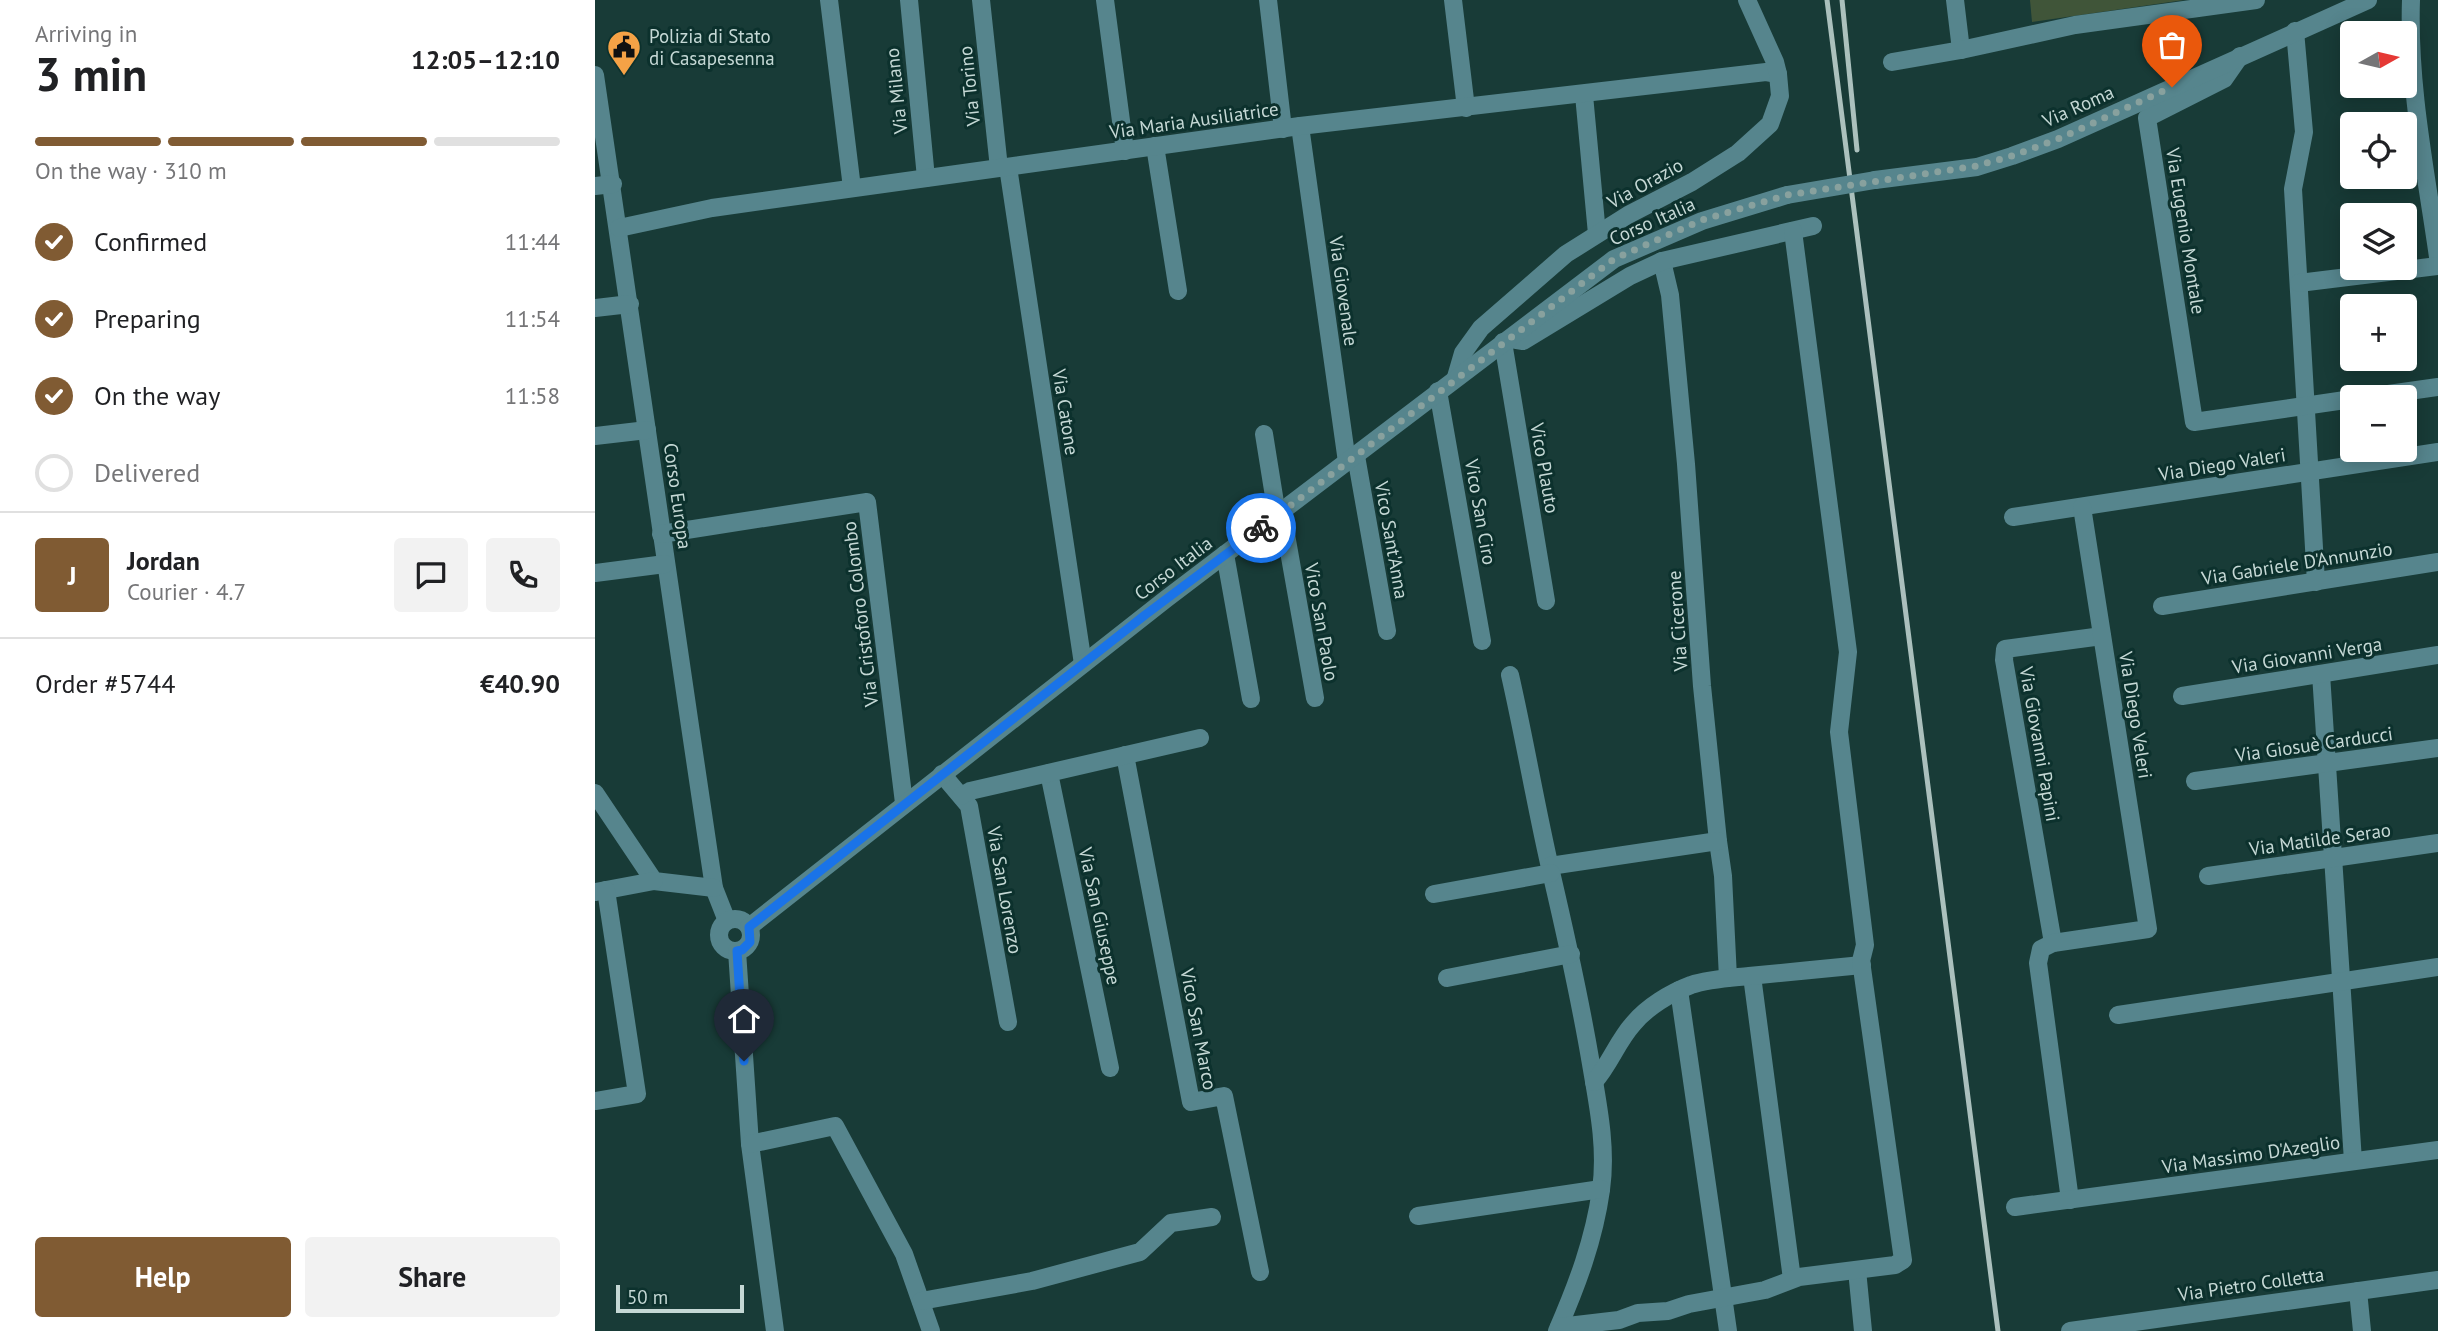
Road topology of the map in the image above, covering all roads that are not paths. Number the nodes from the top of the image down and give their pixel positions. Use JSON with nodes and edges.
{"nodes":[{"id":1,"x":829,"y":0,"type":"edge"},
{"id":2,"x":909,"y":0,"type":"edge"},
{"id":3,"x":981,"y":0,"type":"edge"},
{"id":4,"x":1105,"y":0,"type":"edge"},
{"id":5,"x":1268,"y":0,"type":"edge"},
{"id":6,"x":1453,"y":0,"type":"edge"},
{"id":7,"x":1747,"y":0,"type":"edge"},
{"id":8,"x":1955,"y":0,"type":"edge"},
{"id":9,"x":2256,"y":0,"type":"edge"},
{"id":10,"x":2368,"y":0,"type":"edge"},
{"id":11,"x":2411,"y":0,"type":"edge"},
{"id":12,"x":2295,"y":32,"type":"junction"},
{"id":13,"x":1961,"y":51,"type":"junction"},
{"id":14,"x":2240,"y":55,"type":"junction"},
{"id":15,"x":1892,"y":62,"type":"dead end"},
{"id":16,"x":1777,"y":74,"type":"junction"},
{"id":17,"x":595,"y":75,"type":"edge"},
{"id":18,"x":1584,"y":94,"type":"junction"},
{"id":19,"x":1466,"y":108,"type":"junction"},
{"id":20,"x":599,"y":122,"type":"edge"},
{"id":21,"x":1291,"y":128,"type":"junction"},
{"id":22,"x":1155,"y":146,"type":"junction"},
{"id":23,"x":1125,"y":150,"type":"junction"},
{"id":24,"x":1004,"y":167,"type":"junction"},
{"id":25,"x":926,"y":178,"type":"junction"},
{"id":26,"x":604,"y":185,"type":"edge"},
{"id":27,"x":852,"y":188,"type":"junction"},
{"id":28,"x":1787,"y":195,"type":"joint"},
{"id":29,"x":1813,"y":226,"type":"dead end"},
{"id":30,"x":619,"y":228,"type":"junction"},
{"id":31,"x":1793,"y":231,"type":"junction"},
{"id":32,"x":1597,"y":234,"type":"junction"},
{"id":33,"x":2438,"y":257,"type":"edge"},
{"id":34,"x":1662,"y":261,"type":"junction"},
{"id":35,"x":2438,"y":266,"type":"edge"},
{"id":36,"x":2299,"y":283,"type":"junction"},
{"id":37,"x":1178,"y":291,"type":"dead end"},
{"id":38,"x":630,"y":304,"type":"junction"},
{"id":39,"x":595,"y":308,"type":"edge"},
{"id":40,"x":1505,"y":340,"type":"junction"},
{"id":41,"x":1456,"y":377,"type":"junction"},
{"id":42,"x":2438,"y":387,"type":"edge"},
{"id":43,"x":2417,"y":390,"type":"edge"},
{"id":44,"x":1438,"y":391,"type":"junction"},
{"id":45,"x":2340,"y":401,"type":"edge"},
{"id":46,"x":2306,"y":406,"type":"junction"},
{"id":47,"x":647,"y":430,"type":"junction"},
{"id":48,"x":1263,"y":434,"type":"dead end"},
{"id":49,"x":595,"y":436,"type":"edge"},
{"id":50,"x":2438,"y":452,"type":"edge"},
{"id":51,"x":1352,"y":459,"type":"junction"},
{"id":52,"x":2311,"y":472,"type":"junction"},
{"id":53,"x":2082,"y":507,"type":"junction"},
{"id":54,"x":1279,"y":514,"type":"junction"},
{"id":55,"x":2013,"y":517,"type":"dead end"},
{"id":56,"x":661,"y":534,"type":"junction"},
{"id":57,"x":1225,"y":554,"type":"junction"},
{"id":58,"x":2438,"y":562,"type":"edge"},
{"id":59,"x":666,"y":564,"type":"junction"},
{"id":60,"x":595,"y":573,"type":"edge"},
{"id":61,"x":2316,"y":582,"type":"junction"},
{"id":62,"x":1546,"y":601,"type":"dead end"},
{"id":63,"x":2162,"y":606,"type":"dead end"},
{"id":64,"x":1387,"y":631,"type":"dead end"},
{"id":65,"x":2102,"y":636,"type":"junction"},
{"id":66,"x":1482,"y":641,"type":"dead end"},
{"id":67,"x":2438,"y":655,"type":"edge"},
{"id":68,"x":1083,"y":664,"type":"junction"},
{"id":69,"x":2321,"y":674,"type":"junction"},
{"id":70,"x":1510,"y":675,"type":"dead end"},
{"id":71,"x":2182,"y":696,"type":"dead end"},
{"id":72,"x":1315,"y":698,"type":"dead end"},
{"id":73,"x":1251,"y":699,"type":"dead end"},
{"id":74,"x":1200,"y":738,"type":"dead end"},
{"id":75,"x":2438,"y":748,"type":"edge"},
{"id":76,"x":1125,"y":755,"type":"junction"},
{"id":77,"x":2327,"y":763,"type":"junction"},
{"id":78,"x":1049,"y":773,"type":"junction"},
{"id":79,"x":942,"y":774,"type":"junction"},
{"id":80,"x":2195,"y":782,"type":"dead end"},
{"id":81,"x":595,"y":793,"type":"edge"},
{"id":82,"x":961,"y":796,"type":"junction"},
{"id":83,"x":904,"y":803,"type":"junction"},
{"id":84,"x":601,"y":813,"type":"edge"},
{"id":85,"x":1717,"y":841,"type":"junction"},
{"id":86,"x":2438,"y":843,"type":"edge"},
{"id":87,"x":2332,"y":858,"type":"junction"},
{"id":88,"x":1550,"y":869,"type":"junction"},
{"id":89,"x":2208,"y":876,"type":"dead end"},
{"id":90,"x":654,"y":881,"type":"junction"},
{"id":91,"x":714,"y":888,"type":"junction"},
{"id":92,"x":601,"y":891,"type":"edge"},
{"id":93,"x":1434,"y":894,"type":"dead end"},
{"id":94,"x":727,"y":922,"type":"junction"},
{"id":95,"x":749,"y":927,"type":"junction"},
{"id":96,"x":2047,"y":946,"type":"junction"},
{"id":97,"x":737,"y":951,"type":"junction"},
{"id":98,"x":1571,"y":954,"type":"junction"},
{"id":99,"x":1862,"y":965,"type":"junction"},
{"id":100,"x":2438,"y":967,"type":"edge"},
{"id":101,"x":1752,"y":976,"type":"junction"},
{"id":102,"x":1447,"y":978,"type":"dead end"},
{"id":103,"x":1728,"y":978,"type":"junction"},
{"id":104,"x":2341,"y":981,"type":"junction"},
{"id":105,"x":1679,"y":990,"type":"junction"},
{"id":106,"x":2118,"y":1015,"type":"dead end"},
{"id":107,"x":1008,"y":1022,"type":"dead end"},
{"id":108,"x":1110,"y":1068,"type":"dead end"},
{"id":109,"x":1594,"y":1082,"type":"junction"},
{"id":110,"x":595,"y":1101,"type":"edge"},
{"id":111,"x":750,"y":1144,"type":"junction"},
{"id":112,"x":2438,"y":1150,"type":"edge"},
{"id":113,"x":2353,"y":1161,"type":"junction"},
{"id":114,"x":1601,"y":1189,"type":"junction"},
{"id":115,"x":2070,"y":1200,"type":"junction"},
{"id":116,"x":2015,"y":1207,"type":"dead end"},
{"id":117,"x":1417,"y":1216,"type":"dead end"},
{"id":118,"x":1212,"y":1217,"type":"dead end"},
{"id":119,"x":1857,"y":1270,"type":"junction"},
{"id":120,"x":1260,"y":1272,"type":"dead end"},
{"id":121,"x":1792,"y":1279,"type":"junction"},
{"id":122,"x":2438,"y":1280,"type":"edge"},
{"id":123,"x":2358,"y":1290,"type":"junction"},
{"id":124,"x":1724,"y":1296,"type":"junction"},
{"id":125,"x":921,"y":1301,"type":"junction"},
{"id":126,"x":1558,"y":1329,"type":"edge"},
{"id":127,"x":775,"y":1331,"type":"edge"},
{"id":128,"x":931,"y":1331,"type":"edge"},
{"id":129,"x":1728,"y":1331,"type":"edge"},
{"id":130,"x":1863,"y":1331,"type":"edge"},
{"id":131,"x":2070,"y":1331,"type":"edge"},
{"id":132,"x":2362,"y":1331,"type":"edge"}],
"edges":[{"from":1,"to":27,"type":"street"},
{"from":2,"to":25,"type":"street","name":"Via Milano"},
{"from":3,"to":24,"type":"street","name":"Via Torino"},
{"from":4,"to":23,"type":"street"},
{"from":5,"to":21,"type":"street","name":"Via Giovenale"},
{"from":6,"to":19,"type":"street"},
{"from":7,"to":16,"type":"street","name":"Via Orazio"},
{"from":8,"to":13,"type":"street"},
{"from":9,"to":13,"type":"street"},
{"from":10,"to":12,"type":"street","name":"Via Roma"},
{"from":11,"to":33,"type":"street"},
{"from":12,"to":14,"type":"street","name":"Via Roma"},
{"from":12,"to":36,"type":"street"},
{"from":13,"to":15,"type":"street"},
{"from":14,"to":28,"type":"street","name":"Via Roma","bridge":true},
{"from":14,"to":46,"type":"street","name":"Via Eugenio Montale"},
{"from":16,"to":18,"type":"street","name":"Via Maria Ausiliatrice"},
{"from":16,"to":32,"type":"street","name":"Via Orazio"},
{"from":17,"to":20,"type":"street","name":"Corso Europa"},
{"from":18,"to":19,"type":"street","name":"Via Maria Ausiliatrice"},
{"from":18,"to":32,"type":"street"},
{"from":19,"to":21,"type":"street","name":"Via Maria Ausiliatrice"},
{"from":20,"to":26,"type":"street","name":"Corso Europa"},
{"from":21,"to":22,"type":"street","name":"Via Maria Ausiliatrice"},
{"from":21,"to":51,"type":"street","name":"Via Giovenale"},
{"from":22,"to":23,"type":"street","name":"Via Maria Ausiliatrice"},
{"from":22,"to":37,"type":"street"},
{"from":23,"to":24,"type":"street","name":"Via Maria Ausiliatrice"},
{"from":24,"to":25,"type":"street","name":"Via Maria Ausiliatrice"},
{"from":24,"to":68,"type":"street","name":"Via Catone"},
{"from":25,"to":27,"type":"street","name":"Via Maria Ausiliatrice"},
{"from":26,"to":30,"type":"street","name":"Corso Europa"},
{"from":27,"to":30,"type":"street","name":"Via Maria Ausiliatrice"},
{"from":28,"to":40,"type":"street","name":"Corso Italia"},
{"from":29,"to":31,"type":"street"},
{"from":30,"to":38,"type":"street","name":"Corso Europa"},
{"from":31,"to":34,"type":"street"},
{"from":31,"to":99,"type":"street"},
{"from":32,"to":41,"type":"street","name":"Via Orazio"},
{"from":34,"to":40,"type":"street"},
{"from":34,"to":85,"type":"street","name":"Via Cicerone"},
{"from":35,"to":36,"type":"street"},
{"from":36,"to":46,"type":"street"},
{"from":38,"to":39,"type":"street"},
{"from":38,"to":47,"type":"street","name":"Corso Europa"},
{"from":40,"to":41,"type":"street","name":"Corso Italia"},
{"from":40,"to":62,"type":"street","name":"Vico Plauto"},
{"from":41,"to":44,"type":"street","name":"Corso Italia"},
{"from":42,"to":43,"type":"street"},
{"from":44,"to":51,"type":"street","name":"Corso Italia"},
{"from":44,"to":66,"type":"street","name":"Vico San Ciro"},
{"from":45,"to":46,"type":"street"},
{"from":46,"to":52,"type":"street"},
{"from":47,"to":49,"type":"street"},
{"from":47,"to":56,"type":"street","name":"Corso Europa"},
{"from":48,"to":54,"type":"street","name":"Vico San Paolo"},
{"from":50,"to":52,"type":"street","name":"Via Diego Valeri"},
{"from":51,"to":54,"type":"street","name":"Corso Italia"},
{"from":51,"to":64,"type":"street","name":"Vico Sant'Anna"},
{"from":52,"to":53,"type":"street","name":"Via Diego Valeri"},
{"from":52,"to":61,"type":"street"},
{"from":53,"to":55,"type":"street","name":"Via Diego Valeri"},
{"from":53,"to":65,"type":"street","name":"Via Diego Veleri"},
{"from":54,"to":57,"type":"street","name":"Corso Italia"},
{"from":54,"to":72,"type":"street","name":"Vico San Paolo"},
{"from":56,"to":59,"type":"street","name":"Corso Europa"},
{"from":56,"to":83,"type":"street","name":"Via Cristoforo Colombo"},
{"from":57,"to":68,"type":"street","name":"Corso Italia"},
{"from":57,"to":73,"type":"street"},
{"from":58,"to":61,"type":"street","name":"Via Gabriele D'Annunzio"},
{"from":59,"to":60,"type":"street"},
{"from":59,"to":91,"type":"street","name":"Corso Europa"},
{"from":61,"to":63,"type":"street","name":"Via Gabriele D'Annunzio"},
{"from":65,"to":96,"type":"street","name":"Via Giovanni Papini"},
{"from":65,"to":96,"type":"street","name":"Via Diego Veleri"},
{"from":67,"to":69,"type":"street","name":"Via Giovanni Verga"},
{"from":68,"to":79,"type":"street","name":"Corso Italia"},
{"from":69,"to":71,"type":"street","name":"Via Giovanni Verga"},
{"from":69,"to":77,"type":"street"},
{"from":70,"to":88,"type":"street"},
{"from":74,"to":76,"type":"street"},
{"from":75,"to":77,"type":"street","name":"Via Giosuè Carducci"},
{"from":76,"to":78,"type":"street"},
{"from":76,"to":120,"type":"street","name":"Vico San Marco"},
{"from":77,"to":80,"type":"street","name":"Via Giosuè Carducci"},
{"from":77,"to":87,"type":"street"},
{"from":78,"to":82,"type":"street"},
{"from":78,"to":108,"type":"street","name":"Via San Giuseppe"},
{"from":79,"to":82,"type":"street","name":"Via San Lorenzo"},
{"from":79,"to":83,"type":"street","name":"Corso Italia"},
{"from":81,"to":84,"type":"street"},
{"from":82,"to":107,"type":"street","name":"Via San Lorenzo"},
{"from":83,"to":95,"type":"street","name":"Corso Italia"},
{"from":84,"to":90,"type":"street"},
{"from":85,"to":88,"type":"street"},
{"from":85,"to":103,"type":"street","name":"Via Cicerone"},
{"from":86,"to":87,"type":"street","name":"Via Matilde Serao"},
{"from":87,"to":89,"type":"street","name":"Via Matilde Serao"},
{"from":87,"to":104,"type":"street"},
{"from":88,"to":93,"type":"street"},
{"from":88,"to":98,"type":"street"},
{"from":90,"to":91,"type":"street"},
{"from":90,"to":92,"type":"street"},
{"from":91,"to":94,"type":"street","name":"Corso Europa"},
{"from":92,"to":110,"type":"street"},
{"from":94,"to":95,"type":"street"},
{"from":94,"to":97,"type":"street"},
{"from":95,"to":97,"type":"street"},
{"from":96,"to":115,"type":"street"},
{"from":97,"to":111,"type":"street"},
{"from":98,"to":102,"type":"street"},
{"from":98,"to":109,"type":"street"},
{"from":99,"to":101,"type":"street"},
{"from":99,"to":119,"type":"street"},
{"from":100,"to":104,"type":"street"},
{"from":101,"to":103,"type":"street"},
{"from":101,"to":121,"type":"street"},
{"from":103,"to":105,"type":"street"},
{"from":104,"to":106,"type":"street"},
{"from":104,"to":113,"type":"street"},
{"from":105,"to":109,"type":"street"},
{"from":105,"to":124,"type":"street"},
{"from":109,"to":114,"type":"street"},
{"from":111,"to":125,"type":"street"},
{"from":111,"to":127,"type":"street"},
{"from":112,"to":113,"type":"street","name":"Via Massimo D'Azeglio"},
{"from":113,"to":115,"type":"street","name":"Via Massimo D'Azeglio"},
{"from":114,"to":117,"type":"street"},
{"from":114,"to":126,"type":"street"},
{"from":115,"to":116,"type":"street","name":"Via Massimo D'Azeglio"},
{"from":118,"to":125,"type":"street"},
{"from":119,"to":121,"type":"street"},
{"from":119,"to":130,"type":"street"},
{"from":121,"to":124,"type":"street"},
{"from":122,"to":123,"type":"street","name":"Via Pietro Colletta"},
{"from":123,"to":131,"type":"street","name":"Via Pietro Colletta"},
{"from":123,"to":132,"type":"street"},
{"from":124,"to":126,"type":"street"},
{"from":124,"to":129,"type":"street"},
{"from":125,"to":128,"type":"street"}]}
